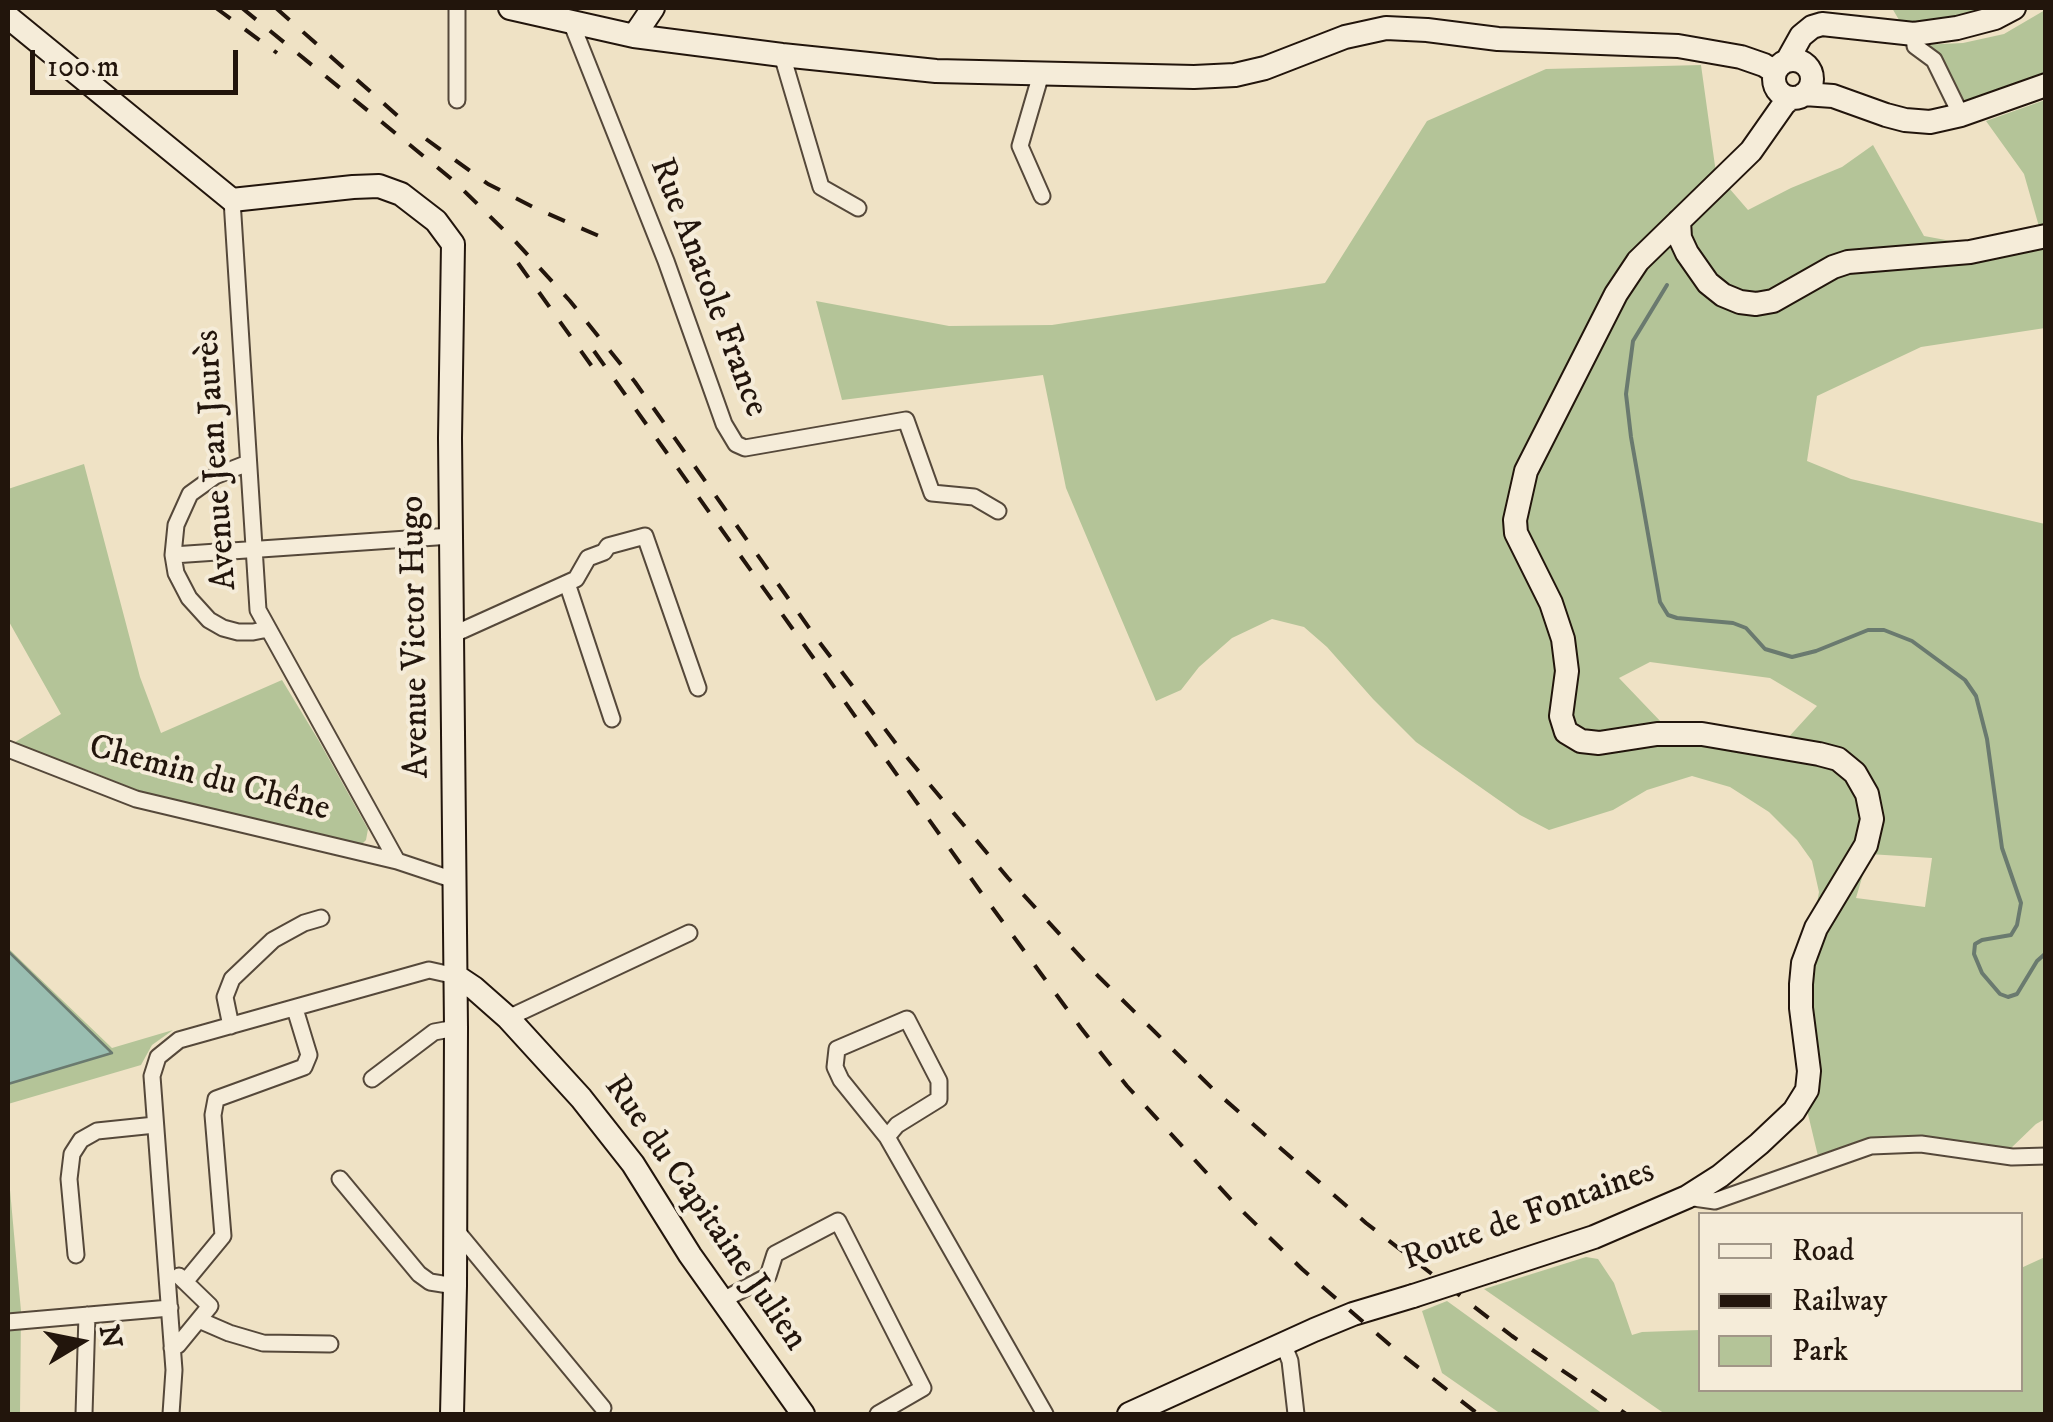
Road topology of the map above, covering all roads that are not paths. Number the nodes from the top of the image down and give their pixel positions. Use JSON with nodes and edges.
{"nodes":[{"id":1,"x":457,"y":8,"type":"edge"},
{"id":2,"x":510,"y":8,"type":"edge"},
{"id":3,"x":653,"y":8,"type":"edge"},
{"id":4,"x":2014,"y":8,"type":"edge"},
{"id":5,"x":8,"y":18,"type":"edge"},
{"id":6,"x":571,"y":22,"type":"junction"},
{"id":7,"x":1914,"y":34,"type":"junction"},
{"id":8,"x":634,"y":36,"type":"junction"},
{"id":9,"x":782,"y":55,"type":"junction"},
{"id":10,"x":1041,"y":74,"type":"junction"},
{"id":11,"x":1791,"y":77,"type":"junction"},
{"id":12,"x":2046,"y":86,"type":"edge"},
{"id":13,"x":457,"y":100,"type":"dead end"},
{"id":14,"x":1958,"y":115,"type":"junction"},
{"id":15,"x":1042,"y":196,"type":"dead end"},
{"id":16,"x":232,"y":200,"type":"junction"},
{"id":17,"x":858,"y":208,"type":"dead end"},
{"id":18,"x":1679,"y":221,"type":"junction"},
{"id":19,"x":2046,"y":236,"type":"edge"},
{"id":20,"x":248,"y":463,"type":"junction"},
{"id":21,"x":998,"y":511,"type":"dead end"},
{"id":22,"x":451,"y":536,"type":"junction"},
{"id":23,"x":254,"y":551,"type":"junction"},
{"id":24,"x":174,"y":555,"type":"junction"},
{"id":25,"x":567,"y":583,"type":"junction"},
{"id":26,"x":268,"y":628,"type":"junction"},
{"id":27,"x":452,"y":635,"type":"junction"},
{"id":28,"x":698,"y":688,"type":"dead end"},
{"id":29,"x":612,"y":719,"type":"dead end"},
{"id":30,"x":8,"y":749,"type":"edge"},
{"id":31,"x":397,"y":861,"type":"junction"},
{"id":32,"x":454,"y":880,"type":"junction"},
{"id":33,"x":321,"y":918,"type":"dead end"},
{"id":34,"x":689,"y":933,"type":"dead end"},
{"id":35,"x":456,"y":976,"type":"junction"},
{"id":36,"x":295,"y":1009,"type":"junction"},
{"id":37,"x":508,"y":1018,"type":"junction"},
{"id":38,"x":231,"y":1026,"type":"junction"},
{"id":39,"x":456,"y":1028,"type":"junction"},
{"id":40,"x":372,"y":1079,"type":"dead end"},
{"id":41,"x":156,"y":1125,"type":"junction"},
{"id":42,"x":887,"y":1137,"type":"junction"},
{"id":43,"x":2046,"y":1156,"type":"edge"},
{"id":44,"x":340,"y":1179,"type":"dead end"},
{"id":45,"x":1686,"y":1197,"type":"junction"},
{"id":46,"x":456,"y":1229,"type":"junction"},
{"id":47,"x":76,"y":1255,"type":"dead end"},
{"id":48,"x":167,"y":1267,"type":"junction"},
{"id":49,"x":185,"y":1282,"type":"junction"},
{"id":50,"x":455,"y":1286,"type":"junction"},
{"id":51,"x":723,"y":1300,"type":"junction"},
{"id":52,"x":170,"y":1308,"type":"junction"},
{"id":53,"x":87,"y":1315,"type":"junction"},
{"id":54,"x":199,"y":1320,"type":"junction"},
{"id":55,"x":8,"y":1322,"type":"edge"},
{"id":56,"x":1283,"y":1343,"type":"junction"},
{"id":57,"x":330,"y":1344,"type":"dead end"},
{"id":58,"x":172,"y":1348,"type":"junction"},
{"id":59,"x":603,"y":1408,"type":"dead end"},
{"id":60,"x":796,"y":1412,"type":"edge"},
{"id":61,"x":84,"y":1414,"type":"edge"},
{"id":62,"x":172,"y":1414,"type":"edge"},
{"id":63,"x":452,"y":1414,"type":"edge"},
{"id":64,"x":878,"y":1414,"type":"edge"},
{"id":65,"x":1046,"y":1414,"type":"edge"},
{"id":66,"x":1129,"y":1414,"type":"edge"},
{"id":67,"x":1296,"y":1414,"type":"edge"}],
"edges":[{"from":1,"to":13,"type":"street"},
{"from":2,"to":6,"type":"street"},
{"from":3,"to":8,"type":"street"},
{"from":4,"to":7,"type":"street"},
{"from":5,"to":16,"type":"street"},
{"from":6,"to":8,"type":"street"},
{"from":6,"to":21,"type":"street","name":"Rue Anatole France"},
{"from":7,"to":11,"type":"street"},
{"from":7,"to":14,"type":"street"},
{"from":8,"to":9,"type":"street"},
{"from":9,"to":10,"type":"street"},
{"from":9,"to":17,"type":"street"},
{"from":10,"to":11,"type":"street"},
{"from":10,"to":15,"type":"street"},
{"from":11,"to":14,"type":"street"},
{"from":11,"to":18,"type":"street"},
{"from":12,"to":14,"type":"street"},
{"from":16,"to":20,"type":"street","name":"Avenue Jean Jaurès"},
{"from":16,"to":22,"type":"street","name":"Avenue Victor Hugo"},
{"from":18,"to":19,"type":"street"},
{"from":18,"to":45,"type":"street","name":"Route de Fontaines"},
{"from":20,"to":23,"type":"street","name":"Avenue Jean Jaurès"},
{"from":20,"to":24,"type":"street"},
{"from":22,"to":23,"type":"street"},
{"from":22,"to":27,"type":"street","name":"Avenue Victor Hugo"},
{"from":23,"to":24,"type":"street"},
{"from":23,"to":26,"type":"street","name":"Avenue Jean Jaurès"},
{"from":24,"to":26,"type":"street"},
{"from":25,"to":27,"type":"street"},
{"from":25,"to":28,"type":"street"},
{"from":25,"to":29,"type":"street"},
{"from":26,"to":31,"type":"street","name":"Avenue Jean Jaurès"},
{"from":27,"to":32,"type":"street","name":"Avenue Victor Hugo"},
{"from":30,"to":31,"type":"street","name":"Chemin du Chêne"},
{"from":31,"to":32,"type":"street"},
{"from":32,"to":35,"type":"street","name":"Avenue Victor Hugo"},
{"from":33,"to":38,"type":"street"},
{"from":34,"to":37,"type":"street"},
{"from":35,"to":36,"type":"street"},
{"from":35,"to":37,"type":"street","name":"Rue du Capitaine Julien"},
{"from":35,"to":39,"type":"street","name":"Avenue Victor Hugo"},
{"from":36,"to":38,"type":"street"},
{"from":36,"to":49,"type":"street"},
{"from":37,"to":51,"type":"street","name":"Rue du Capitaine Julien"},
{"from":38,"to":41,"type":"street"},
{"from":39,"to":40,"type":"street"},
{"from":39,"to":46,"type":"street","name":"Avenue Victor Hugo"},
{"from":41,"to":47,"type":"street"},
{"from":41,"to":48,"type":"street"},
{"from":42,"to":42,"type":"street"},
{"from":42,"to":65,"type":"street"},
{"from":43,"to":45,"type":"street"},
{"from":44,"to":50,"type":"street"},
{"from":45,"to":56,"type":"street","name":"Route de Fontaines","bridge":true},
{"from":46,"to":50,"type":"street","name":"Avenue Victor Hugo"},
{"from":46,"to":59,"type":"street"},
{"from":48,"to":49,"type":"street"},
{"from":48,"to":52,"type":"street"},
{"from":49,"to":54,"type":"street"},
{"from":50,"to":63,"type":"street","name":"Avenue Victor Hugo"},
{"from":51,"to":60,"type":"street","name":"Rue du Capitaine Julien"},
{"from":51,"to":64,"type":"street"},
{"from":52,"to":53,"type":"street"},
{"from":52,"to":58,"type":"street"},
{"from":53,"to":55,"type":"street"},
{"from":53,"to":61,"type":"street"},
{"from":54,"to":57,"type":"street"},
{"from":54,"to":58,"type":"street"},
{"from":56,"to":66,"type":"street","name":"Route de Fontaines"},
{"from":56,"to":67,"type":"street"},
{"from":58,"to":62,"type":"street"}]}
